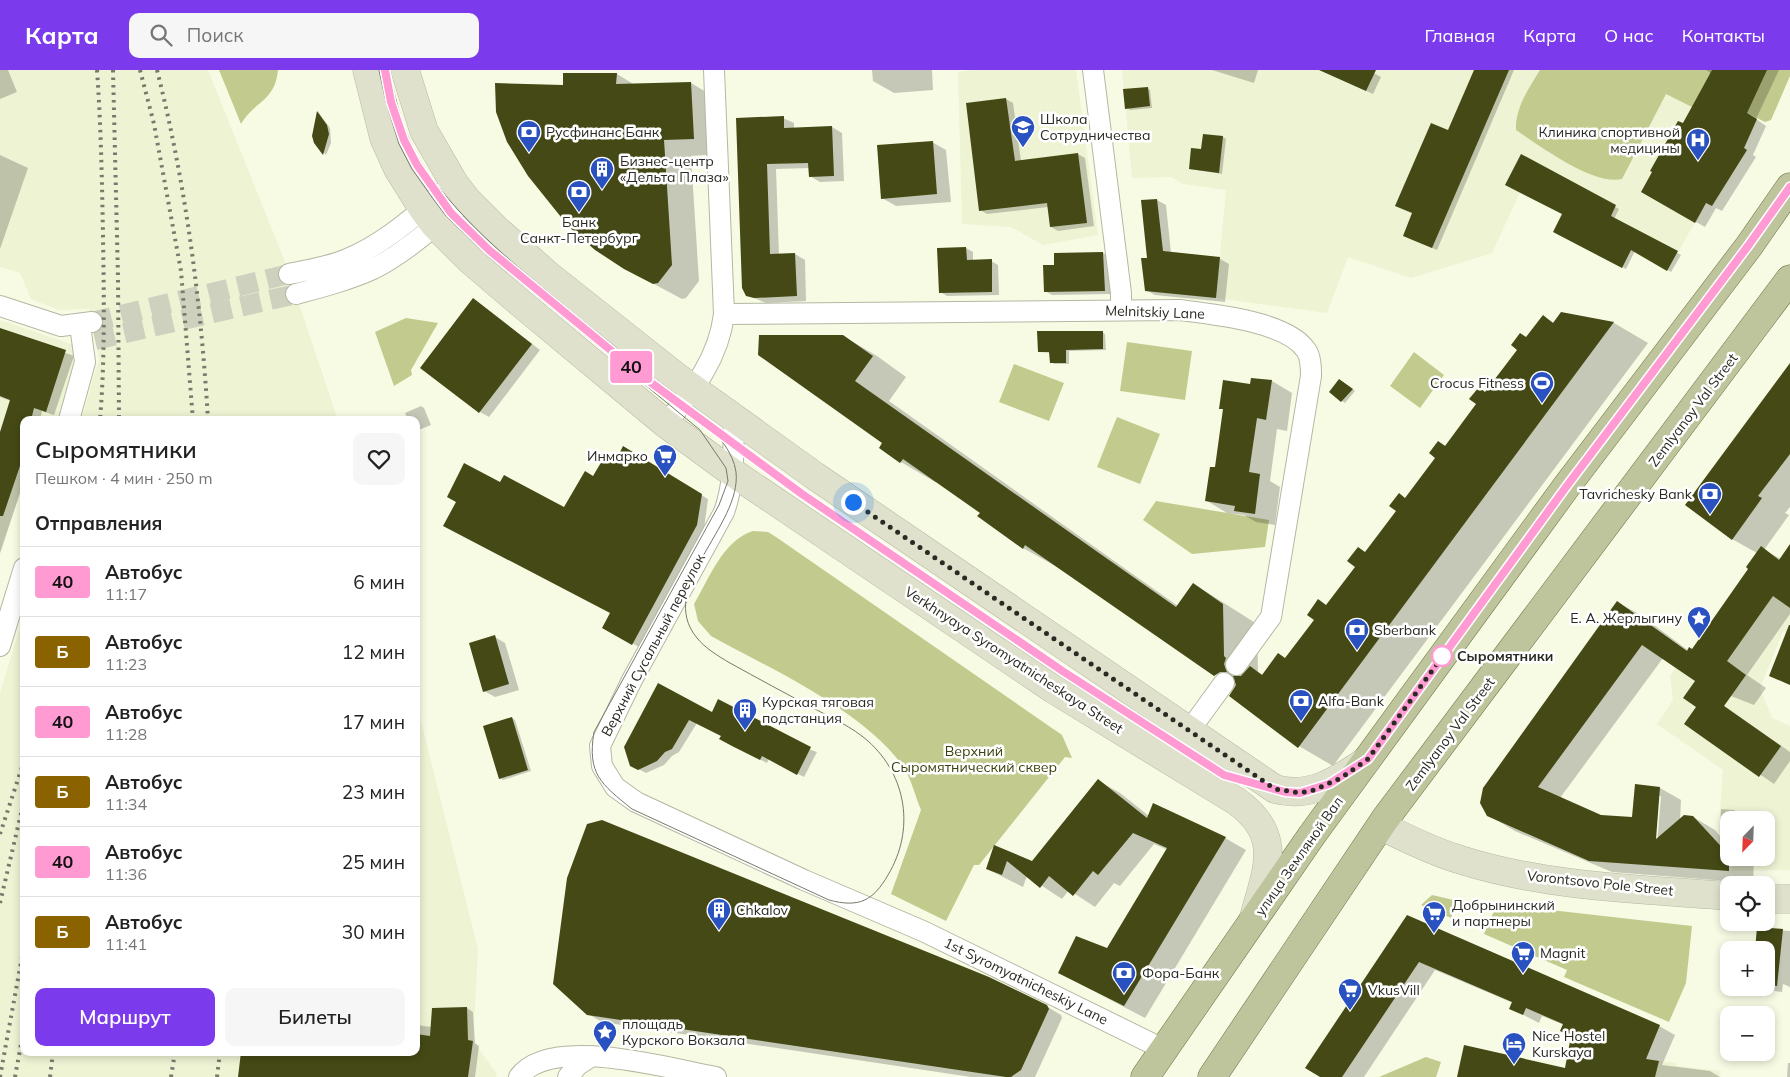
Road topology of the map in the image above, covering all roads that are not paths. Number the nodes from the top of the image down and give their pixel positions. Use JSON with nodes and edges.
{"nodes":[{"id":1,"x":367,"y":70,"type":"edge"},
{"id":2,"x":405,"y":70,"type":"edge"},
{"id":3,"x":714,"y":70,"type":"edge"},
{"id":4,"x":1093,"y":70,"type":"edge"},
{"id":5,"x":1790,"y":187,"type":"edge"},
{"id":6,"x":460,"y":191,"type":"junction"},
{"id":7,"x":427,"y":223,"type":"junction"},
{"id":8,"x":289,"y":274,"type":"tunnel mouth"},
{"id":9,"x":1790,"y":279,"type":"edge"},
{"id":10,"x":296,"y":294,"type":"tunnel mouth"},
{"id":11,"x":0,"y":306,"type":"edge"},
{"id":12,"x":1121,"y":310,"type":"junction"},
{"id":13,"x":724,"y":314,"type":"junction"},
{"id":14,"x":693,"y":389,"type":"junction"},
{"id":15,"x":70,"y":416,"type":"edge"},
{"id":16,"x":734,"y":419,"type":"junction"},
{"id":17,"x":666,"y":424,"type":"junction"},
{"id":18,"x":732,"y":472,"type":"junction"},
{"id":19,"x":20,"y":581,"type":"edge"},
{"id":20,"x":0,"y":646,"type":"edge"},
{"id":21,"x":1236,"y":665,"type":"dead end"},
{"id":22,"x":1224,"y":682,"type":"dead end"},
{"id":23,"x":1189,"y":731,"type":"junction"},
{"id":24,"x":1368,"y":759,"type":"junction"},
{"id":25,"x":1381,"y":826,"type":"junction"},
{"id":26,"x":1720,"y":895,"type":"edge"},
{"id":27,"x":1775,"y":899,"type":"edge"},
{"id":28,"x":1790,"y":899,"type":"edge"},
{"id":29,"x":889,"y":915,"type":"joint"},
{"id":30,"x":1253,"y":922,"type":"junction"},
{"id":31,"x":1163,"y":1049,"type":"junction"},
{"id":32,"x":592,"y":1056,"type":"junction"},
{"id":33,"x":519,"y":1077,"type":"edge"},
{"id":34,"x":568,"y":1077,"type":"edge"},
{"id":35,"x":716,"y":1077,"type":"edge"},
{"id":36,"x":1145,"y":1077,"type":"edge"},
{"id":37,"x":1212,"y":1077,"type":"edge"}],
"edges":[{"from":1,"to":7,"type":"main road","name":"Verkhnyaya Syromyatnicheskaya Street"},
{"from":2,"to":6,"type":"main road"},
{"from":3,"to":13,"type":"street"},
{"from":4,"to":12,"type":"street"},
{"from":5,"to":24,"type":"main road","name":"улица Земляной Вал"},
{"from":6,"to":7,"type":"street"},
{"from":6,"to":14,"type":"main road"},
{"from":7,"to":8,"type":"street"},
{"from":7,"to":10,"type":"street"},
{"from":7,"to":17,"type":"main road","name":"Verkhnyaya Syromyatnicheskaya Street"},
{"from":9,"to":25,"type":"main road","name":"Zemlyanoy Val Street"},
{"from":11,"to":15,"type":"street"},
{"from":12,"to":13,"type":"street","name":"Melnitskiy Lane"},
{"from":12,"to":21,"type":"street","name":"Melnitskiy Lane"},
{"from":13,"to":14,"type":"street"},
{"from":14,"to":16,"type":"main road"},
{"from":14,"to":17,"type":"street"},
{"from":16,"to":18,"type":"street","name":"Верхний Сусальный переулок"},
{"from":16,"to":23,"type":"main road"},
{"from":17,"to":18,"type":"main road","name":"Verkhnyaya Syromyatnicheskaya Street"},
{"from":18,"to":29,"type":"street","name":"Верхний Сусальный переулок"},
{"from":18,"to":30,"type":"main road","name":"Verkhnyaya Syromyatnicheskaya Street"},
{"from":19,"to":20,"type":"street"},
{"from":22,"to":23,"type":"street"},
{"from":23,"to":24,"type":"main road"},
{"from":24,"to":30,"type":"main road","name":"улица Земляной Вал"},
{"from":25,"to":26,"type":"main road","name":"Vorontsovo Pole Street"},
{"from":25,"to":37,"type":"main road","name":"Zemlyanoy Val Street"},
{"from":27,"to":28,"type":"main road"},
{"from":29,"to":31,"type":"street","name":"1st Syromyatnicheskiy Lane"},
{"from":30,"to":31,"type":"main road"},
{"from":31,"to":36,"type":"main road"},
{"from":32,"to":33,"type":"street"},
{"from":32,"to":34,"type":"street"},
{"from":32,"to":35,"type":"street"}]}
